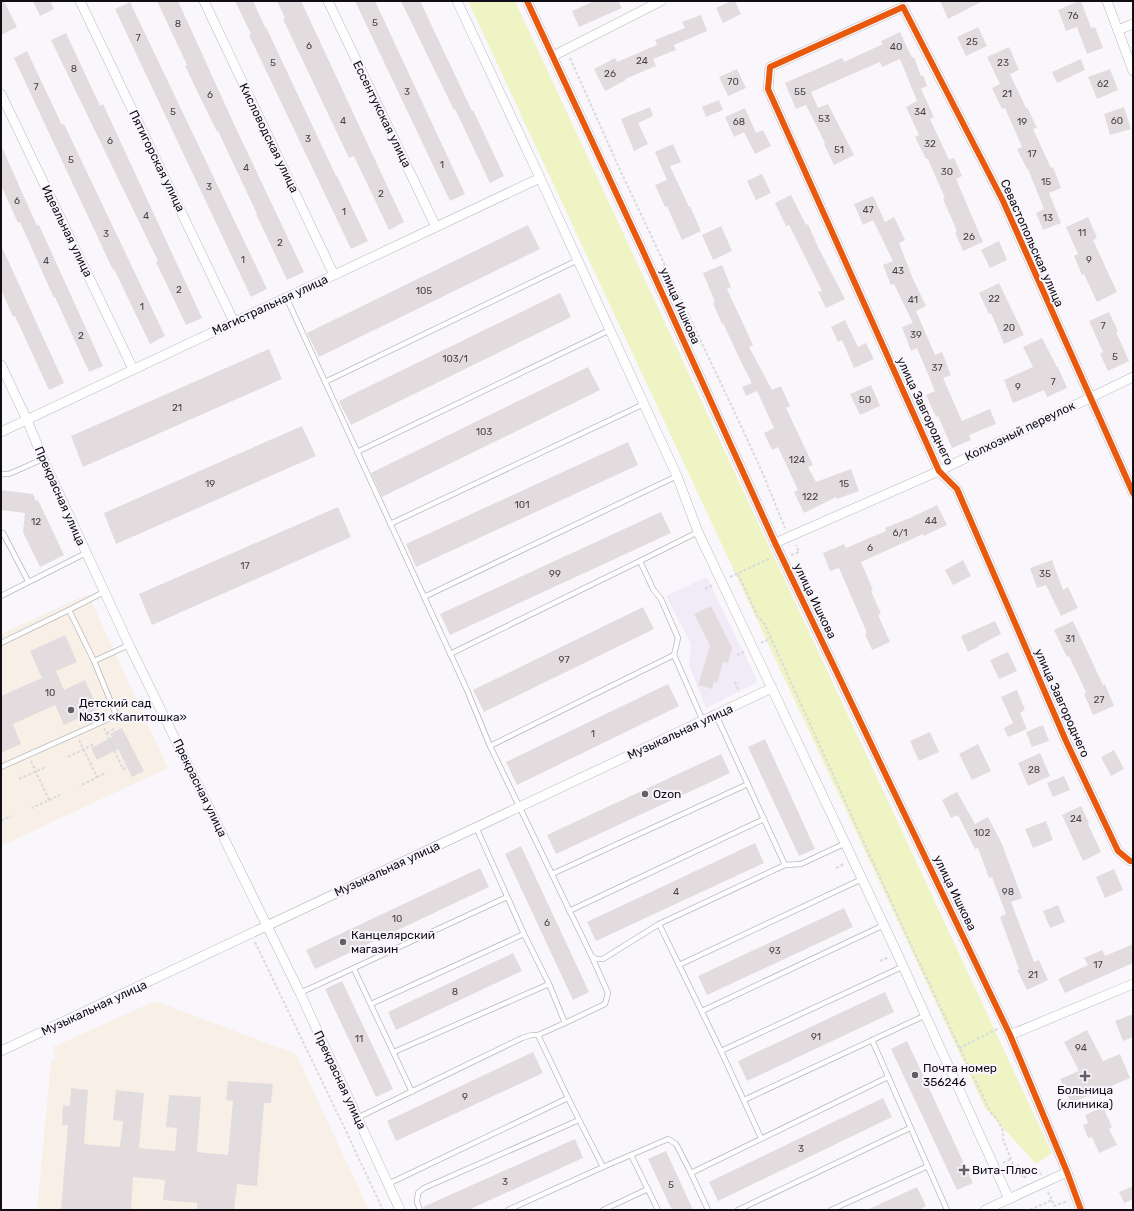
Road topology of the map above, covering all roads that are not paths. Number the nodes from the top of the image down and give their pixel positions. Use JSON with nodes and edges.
{"nodes":[{"id":1,"x":80,"y":1,"type":"edge"},
{"id":2,"x":204,"y":1,"type":"edge"},
{"id":3,"x":328,"y":1,"type":"edge"},
{"id":4,"x":457,"y":1,"type":"edge"},
{"id":5,"x":527,"y":1,"type":"edge"},
{"id":6,"x":661,"y":1,"type":"edge"},
{"id":7,"x":1107,"y":1,"type":"edge"},
{"id":8,"x":902,"y":7,"type":"joint"},
{"id":9,"x":1133,"y":24,"type":"edge"},
{"id":10,"x":1118,"y":30,"type":"junction"},
{"id":11,"x":553,"y":56,"type":"junction"},
{"id":12,"x":1133,"y":71,"type":"edge"},
{"id":13,"x":1,"y":94,"type":"edge"},
{"id":14,"x":540,"y":178,"type":"junction"},
{"id":15,"x":436,"y":227,"type":"junction"},
{"id":16,"x":578,"y":260,"type":"junction"},
{"id":17,"x":334,"y":275,"type":"junction"},
{"id":18,"x":286,"y":297,"type":"junction"},
{"id":19,"x":234,"y":322,"type":"junction"},
{"id":20,"x":610,"y":330,"type":"junction"},
{"id":21,"x":1,"y":365,"type":"edge"},
{"id":22,"x":133,"y":369,"type":"junction"},
{"id":23,"x":1133,"y":377,"type":"edge"},
{"id":24,"x":325,"y":382,"type":"junction"},
{"id":25,"x":1090,"y":398,"type":"junction"},
{"id":26,"x":644,"y":404,"type":"junction"},
{"id":27,"x":27,"y":420,"type":"junction"},
{"id":28,"x":1,"y":432,"type":"edge"},
{"id":29,"x":357,"y":452,"type":"junction"},
{"id":30,"x":42,"y":459,"type":"junction"},
{"id":31,"x":939,"y":471,"type":"junction"},
{"id":32,"x":1,"y":474,"type":"edge"},
{"id":33,"x":677,"y":476,"type":"junction"},
{"id":34,"x":1133,"y":493,"type":"edge"},
{"id":35,"x":390,"y":524,"type":"junction"},
{"id":36,"x":698,"y":532,"type":"junction"},
{"id":37,"x":1,"y":533,"type":"edge"},
{"id":38,"x":775,"y":542,"type":"junction"},
{"id":39,"x":86,"y":552,"type":"junction"},
{"id":40,"x":640,"y":561,"type":"junction"},
{"id":41,"x":28,"y":581,"type":"junction"},
{"id":42,"x":104,"y":592,"type":"junction"},
{"id":43,"x":1,"y":596,"type":"edge"},
{"id":44,"x":424,"y":597,"type":"junction"},
{"id":45,"x":69,"y":610,"type":"junction"},
{"id":46,"x":1,"y":643,"type":"edge"},
{"id":47,"x":129,"y":645,"type":"junction"},
{"id":48,"x":450,"y":654,"type":"junction"},
{"id":49,"x":674,"y":655,"type":"junction"},
{"id":50,"x":94,"y":661,"type":"junction"},
{"id":51,"x":772,"y":688,"type":"junction"},
{"id":52,"x":716,"y":715,"type":"junction"},
{"id":53,"x":703,"y":721,"type":"junction"},
{"id":54,"x":490,"y":746,"type":"junction"},
{"id":55,"x":1,"y":767,"type":"edge"},
{"id":56,"x":748,"y":784,"type":"junction"},
{"id":57,"x":520,"y":807,"type":"junction"},
{"id":58,"x":764,"y":819,"type":"junction"},
{"id":59,"x":476,"y":827,"type":"junction"},
{"id":60,"x":846,"y":843,"type":"junction"},
{"id":61,"x":1133,"y":861,"type":"edge"},
{"id":62,"x":785,"y":865,"type":"junction"},
{"id":63,"x":552,"y":874,"type":"junction"},
{"id":64,"x":862,"y":879,"type":"junction"},
{"id":65,"x":507,"y":897,"type":"junction"},
{"id":66,"x":569,"y":911,"type":"junction"},
{"id":67,"x":658,"y":924,"type":"junction"},
{"id":68,"x":884,"y":925,"type":"junction"},
{"id":69,"x":268,"y":926,"type":"junction"},
{"id":70,"x":524,"y":934,"type":"junction"},
{"id":71,"x":591,"y":955,"type":"junction"},
{"id":72,"x":679,"y":965,"type":"junction"},
{"id":73,"x":904,"y":966,"type":"junction"},
{"id":74,"x":354,"y":969,"type":"junction"},
{"id":75,"x":549,"y":984,"type":"junction"},
{"id":76,"x":1133,"y":984,"type":"edge"},
{"id":77,"x":300,"y":993,"type":"junction"},
{"id":78,"x":371,"y":1004,"type":"junction"},
{"id":79,"x":702,"y":1011,"type":"junction"},
{"id":80,"x":926,"y":1015,"type":"junction"},
{"id":81,"x":565,"y":1023,"type":"junction"},
{"id":82,"x":538,"y":1035,"type":"junction"},
{"id":83,"x":1010,"y":1035,"type":"junction"},
{"id":84,"x":872,"y":1040,"type":"junction"},
{"id":85,"x":1,"y":1051,"type":"edge"},
{"id":86,"x":721,"y":1051,"type":"junction"},
{"id":87,"x":394,"y":1052,"type":"junction"},
{"id":88,"x":888,"y":1076,"type":"junction"},
{"id":89,"x":412,"y":1092,"type":"junction"},
{"id":90,"x":568,"y":1098,"type":"junction"},
{"id":91,"x":744,"y":1100,"type":"junction"},
{"id":92,"x":357,"y":1118,"type":"junction"},
{"id":93,"x":579,"y":1120,"type":"junction"},
{"id":94,"x":910,"y":1128,"type":"junction"},
{"id":95,"x":761,"y":1138,"type":"junction"},
{"id":96,"x":631,"y":1155,"type":"junction"},
{"id":97,"x":603,"y":1166,"type":"junction"},
{"id":98,"x":928,"y":1166,"type":"junction"},
{"id":99,"x":1067,"y":1172,"type":"junction"},
{"id":100,"x":691,"y":1173,"type":"junction"},
{"id":101,"x":388,"y":1184,"type":"junction"},
{"id":102,"x":648,"y":1189,"type":"junction"},
{"id":103,"x":1009,"y":1200,"type":"junction"},
{"id":104,"x":400,"y":1210,"type":"edge"},
{"id":105,"x":420,"y":1210,"type":"edge"},
{"id":106,"x":508,"y":1210,"type":"edge"},
{"id":107,"x":603,"y":1210,"type":"edge"},
{"id":108,"x":658,"y":1210,"type":"edge"},
{"id":109,"x":708,"y":1210,"type":"edge"},
{"id":110,"x":738,"y":1210,"type":"edge"},
{"id":111,"x":831,"y":1210,"type":"edge"},
{"id":112,"x":947,"y":1210,"type":"edge"},
{"id":113,"x":985,"y":1210,"type":"edge"},
{"id":114,"x":1081,"y":1210,"type":"edge"}],
"edges":[{"from":1,"to":19,"type":"street","name":"Пятигорская улица"},
{"from":2,"to":17,"type":"street","name":"Кисловодская улица"},
{"from":3,"to":15,"type":"street","name":"Ессентукская улица"},
{"from":4,"to":14,"type":"street"},
{"from":5,"to":11,"type":"street","name":"улица Ишкова"},
{"from":6,"to":11,"type":"street"},
{"from":7,"to":10,"type":"street"},
{"from":8,"to":25,"type":"street","name":"Севастопольская улица"},
{"from":8,"to":31,"type":"street","name":"улица Завгороднего"},
{"from":9,"to":10,"type":"street"},
{"from":10,"to":12,"type":"street"},
{"from":11,"to":38,"type":"street","name":"улица Ишкова"},
{"from":13,"to":22,"type":"street","name":"Идеальная улица"},
{"from":14,"to":15,"type":"street","name":"Магистральная улица"},
{"from":14,"to":16,"type":"street"},
{"from":15,"to":17,"type":"street","name":"Магистральная улица"},
{"from":16,"to":20,"type":"street"},
{"from":16,"to":24,"type":"lane"},
{"from":17,"to":18,"type":"street","name":"Магистральная улица"},
{"from":18,"to":19,"type":"street","name":"Магистральная улица"},
{"from":18,"to":24,"type":"lane"},
{"from":19,"to":22,"type":"street","name":"Магистральная улица"},
{"from":20,"to":26,"type":"street"},
{"from":20,"to":29,"type":"lane"},
{"from":21,"to":27,"type":"street","name":"Прекрасная улица"},
{"from":22,"to":27,"type":"street","name":"Магистральная улица"},
{"from":23,"to":25,"type":"street","name":"Колхозный переулок"},
{"from":24,"to":29,"type":"lane"},
{"from":25,"to":31,"type":"street","name":"Колхозный переулок"},
{"from":25,"to":34,"type":"street","name":"Севастопольская улица"},
{"from":26,"to":33,"type":"street"},
{"from":26,"to":35,"type":"lane"},
{"from":27,"to":28,"type":"street","name":"Магистральная улица"},
{"from":27,"to":30,"type":"street","name":"Прекрасная улица"},
{"from":29,"to":35,"type":"lane"},
{"from":30,"to":32,"type":"lane"},
{"from":30,"to":39,"type":"street","name":"Прекрасная улица"},
{"from":31,"to":38,"type":"street","name":"Колхозный переулок"},
{"from":31,"to":61,"type":"street","name":"улица Завгороднего"},
{"from":33,"to":36,"type":"street"},
{"from":33,"to":44,"type":"lane"},
{"from":35,"to":44,"type":"lane"},
{"from":36,"to":40,"type":"lane"},
{"from":36,"to":51,"type":"street"},
{"from":37,"to":41,"type":"lane"},
{"from":38,"to":83,"type":"street","name":"улица Ишкова"},
{"from":39,"to":41,"type":"lane"},
{"from":39,"to":42,"type":"street","name":"Прекрасная улица"},
{"from":40,"to":48,"type":"lane"},
{"from":40,"to":49,"type":"lane"},
{"from":41,"to":43,"type":"lane"},
{"from":42,"to":45,"type":"lane"},
{"from":42,"to":47,"type":"street","name":"Прекрасная улица"},
{"from":44,"to":48,"type":"lane"},
{"from":45,"to":46,"type":"lane"},
{"from":45,"to":50,"type":"lane"},
{"from":47,"to":50,"type":"lane"},
{"from":47,"to":69,"type":"street","name":"Прекрасная улица"},
{"from":48,"to":54,"type":"lane"},
{"from":49,"to":53,"type":"lane"},
{"from":49,"to":54,"type":"lane"},
{"from":50,"to":55,"type":"lane"},
{"from":51,"to":52,"type":"street","name":"Музыкальная улица"},
{"from":51,"to":60,"type":"street"},
{"from":52,"to":53,"type":"street","name":"Музыкальная улица"},
{"from":52,"to":56,"type":"lane"},
{"from":53,"to":57,"type":"street","name":"Музыкальная улица"},
{"from":54,"to":57,"type":"lane"},
{"from":56,"to":58,"type":"lane"},
{"from":56,"to":63,"type":"lane"},
{"from":57,"to":59,"type":"street","name":"Музыкальная улица"},
{"from":57,"to":63,"type":"lane"},
{"from":58,"to":62,"type":"lane"},
{"from":58,"to":66,"type":"lane"},
{"from":59,"to":65,"type":"lane"},
{"from":59,"to":69,"type":"street","name":"Музыкальная улица"},
{"from":60,"to":62,"type":"lane"},
{"from":60,"to":64,"type":"street"},
{"from":62,"to":67,"type":"lane"},
{"from":63,"to":66,"type":"lane"},
{"from":64,"to":68,"type":"street"},
{"from":64,"to":72,"type":"lane"},
{"from":65,"to":70,"type":"lane"},
{"from":65,"to":74,"type":"lane"},
{"from":66,"to":71,"type":"lane"},
{"from":67,"to":71,"type":"lane"},
{"from":67,"to":72,"type":"lane"},
{"from":68,"to":73,"type":"street"},
{"from":68,"to":79,"type":"lane"},
{"from":69,"to":77,"type":"street","name":"Прекрасная улица"},
{"from":69,"to":85,"type":"street","name":"Музыкальная улица"},
{"from":70,"to":75,"type":"lane"},
{"from":70,"to":78,"type":"lane"},
{"from":71,"to":81,"type":"lane"},
{"from":72,"to":79,"type":"lane"},
{"from":73,"to":80,"type":"street"},
{"from":73,"to":86,"type":"lane"},
{"from":74,"to":77,"type":"lane"},
{"from":74,"to":78,"type":"lane"},
{"from":75,"to":81,"type":"lane"},
{"from":75,"to":87,"type":"lane"},
{"from":76,"to":83,"type":"street"},
{"from":77,"to":92,"type":"street","name":"Прекрасная улица"},
{"from":78,"to":87,"type":"lane"},
{"from":79,"to":86,"type":"lane"},
{"from":80,"to":84,"type":"lane"},
{"from":80,"to":103,"type":"street"},
{"from":81,"to":82,"type":"lane"},
{"from":82,"to":89,"type":"lane"},
{"from":82,"to":90,"type":"lane"},
{"from":83,"to":99,"type":"street","name":"улица Ишкова"},
{"from":84,"to":88,"type":"lane"},
{"from":84,"to":91,"type":"lane"},
{"from":86,"to":91,"type":"lane"},
{"from":87,"to":89,"type":"lane"},
{"from":88,"to":94,"type":"lane"},
{"from":88,"to":95,"type":"lane"},
{"from":89,"to":92,"type":"lane"},
{"from":90,"to":93,"type":"lane"},
{"from":90,"to":101,"type":"lane"},
{"from":91,"to":95,"type":"lane"},
{"from":92,"to":101,"type":"street","name":"Прекрасная улица"},
{"from":93,"to":97,"type":"lane"},
{"from":93,"to":105,"type":"lane"},
{"from":94,"to":98,"type":"lane"},
{"from":94,"to":110,"type":"lane"},
{"from":95,"to":100,"type":"lane"},
{"from":96,"to":97,"type":"lane"},
{"from":96,"to":100,"type":"lane"},
{"from":96,"to":102,"type":"lane"},
{"from":97,"to":106,"type":"lane"},
{"from":98,"to":111,"type":"lane"},
{"from":98,"to":112,"type":"lane"},
{"from":99,"to":103,"type":"street"},
{"from":99,"to":114,"type":"street","name":"улица Ишкова"},
{"from":100,"to":109,"type":"lane"},
{"from":101,"to":104,"type":"street","name":"Прекрасная улица"},
{"from":102,"to":107,"type":"lane"},
{"from":102,"to":108,"type":"lane"},
{"from":103,"to":113,"type":"street"}]}
